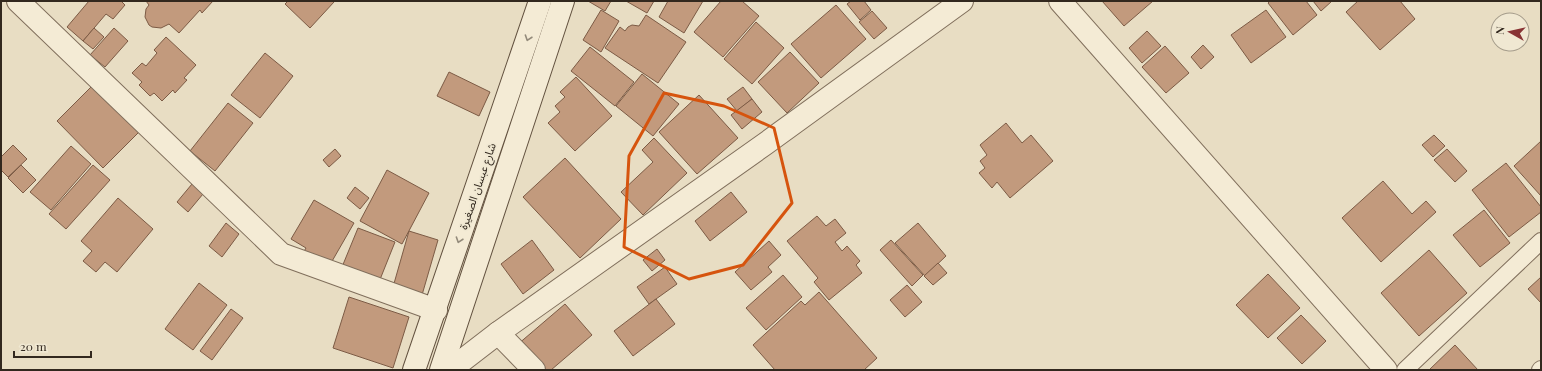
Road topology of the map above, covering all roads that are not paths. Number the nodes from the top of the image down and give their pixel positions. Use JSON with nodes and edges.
{"nodes":[{"id":1,"x":18,"y":1,"type":"edge"},
{"id":2,"x":540,"y":1,"type":"edge"},
{"id":3,"x":563,"y":1,"type":"edge"},
{"id":4,"x":962,"y":1,"type":"edge"},
{"id":5,"x":1060,"y":1,"type":"edge"},
{"id":6,"x":1541,"y":241,"type":"edge"},
{"id":7,"x":436,"y":310,"type":"junction"},
{"id":8,"x":498,"y":333,"type":"junction"},
{"id":9,"x":414,"y":370,"type":"edge"},
{"id":10,"x":441,"y":370,"type":"edge"},
{"id":11,"x":450,"y":370,"type":"edge"},
{"id":12,"x":534,"y":370,"type":"edge"},
{"id":13,"x":1386,"y":370,"type":"edge"},
{"id":14,"x":1405,"y":370,"type":"edge"}],
"edges":[{"from":1,"to":7,"type":"street"},
{"from":2,"to":7,"type":"street","name":"شارع عبسان الصغيرة","one_way":true},
{"from":3,"to":10,"type":"street","name":"شارع عبسان الصغيرة"},
{"from":4,"to":8,"type":"street"},
{"from":5,"to":13,"type":"street"},
{"from":6,"to":14,"type":"lane"},
{"from":7,"to":9,"type":"street","name":"شارع عبسان الصغيرة"},
{"from":8,"to":11,"type":"street"},
{"from":8,"to":12,"type":"street"}]}
